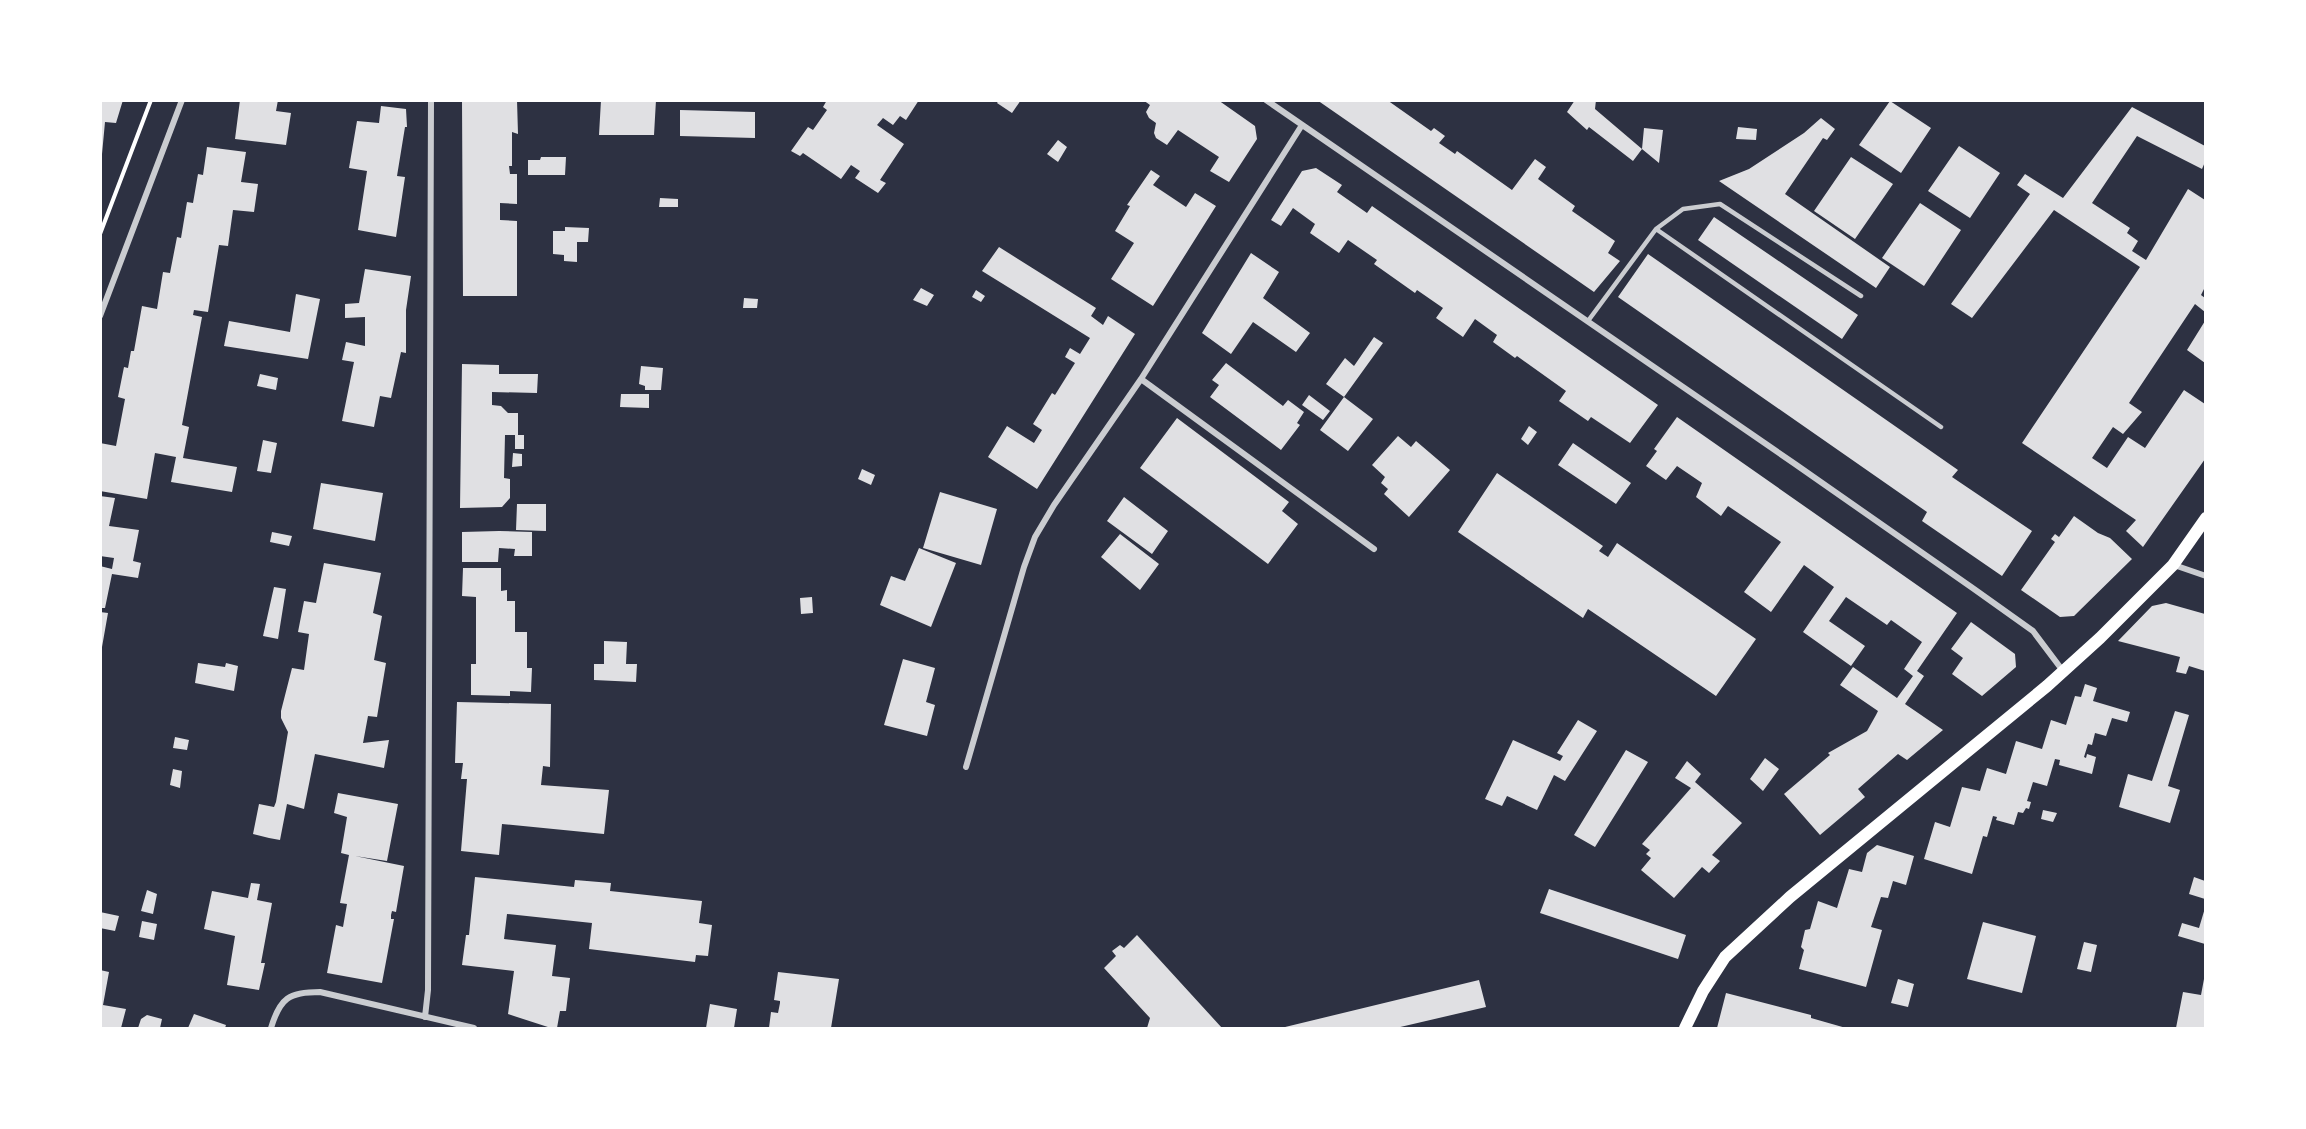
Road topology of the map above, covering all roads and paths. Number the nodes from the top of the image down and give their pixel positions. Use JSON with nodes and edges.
{"nodes":[{"id":1,"x":151,"y":100,"type":"edge"},
{"id":2,"x":182,"y":100,"type":"edge"},
{"id":3,"x":431,"y":100,"type":"edge"},
{"id":4,"x":1266,"y":100,"type":"edge"},
{"id":5,"x":1302,"y":125,"type":"junction"},
{"id":6,"x":1656,"y":229,"type":"junction"},
{"id":7,"x":100,"y":234,"type":"edge"},
{"id":8,"x":1861,"y":296,"type":"dead end"},
{"id":9,"x":100,"y":316,"type":"edge"},
{"id":10,"x":1588,"y":321,"type":"junction"},
{"id":11,"x":1141,"y":379,"type":"junction"},
{"id":12,"x":1941,"y":427,"type":"dead end"},
{"id":13,"x":2205,"y":518,"type":"edge"},
{"id":14,"x":1374,"y":549,"type":"dead end"},
{"id":15,"x":2173,"y":565,"type":"junction"},
{"id":16,"x":2205,"y":576,"type":"edge"},
{"id":17,"x":2064,"y":671,"type":"junction"},
{"id":18,"x":966,"y":767,"type":"dead end"},
{"id":19,"x":425,"y":1017,"type":"junction"},
{"id":20,"x":271,"y":1029,"type":"edge"},
{"id":21,"x":474,"y":1029,"type":"edge"},
{"id":22,"x":1685,"y":1029,"type":"edge"}],
"edges":[{"from":1,"to":7,"type":"path"},
{"from":2,"to":9,"type":"street"},
{"from":3,"to":19,"type":"street"},
{"from":4,"to":5,"type":"street"},
{"from":5,"to":10,"type":"street"},
{"from":5,"to":11,"type":"street"},
{"from":6,"to":8,"type":"lane"},
{"from":6,"to":10,"type":"lane"},
{"from":6,"to":12,"type":"lane"},
{"from":10,"to":17,"type":"street"},
{"from":11,"to":14,"type":"street"},
{"from":11,"to":18,"type":"street"},
{"from":13,"to":15,"type":"main road"},
{"from":15,"to":16,"type":"street"},
{"from":15,"to":17,"type":"main road"},
{"from":17,"to":22,"type":"main road"},
{"from":19,"to":20,"type":"street"},
{"from":19,"to":21,"type":"street"}]}
